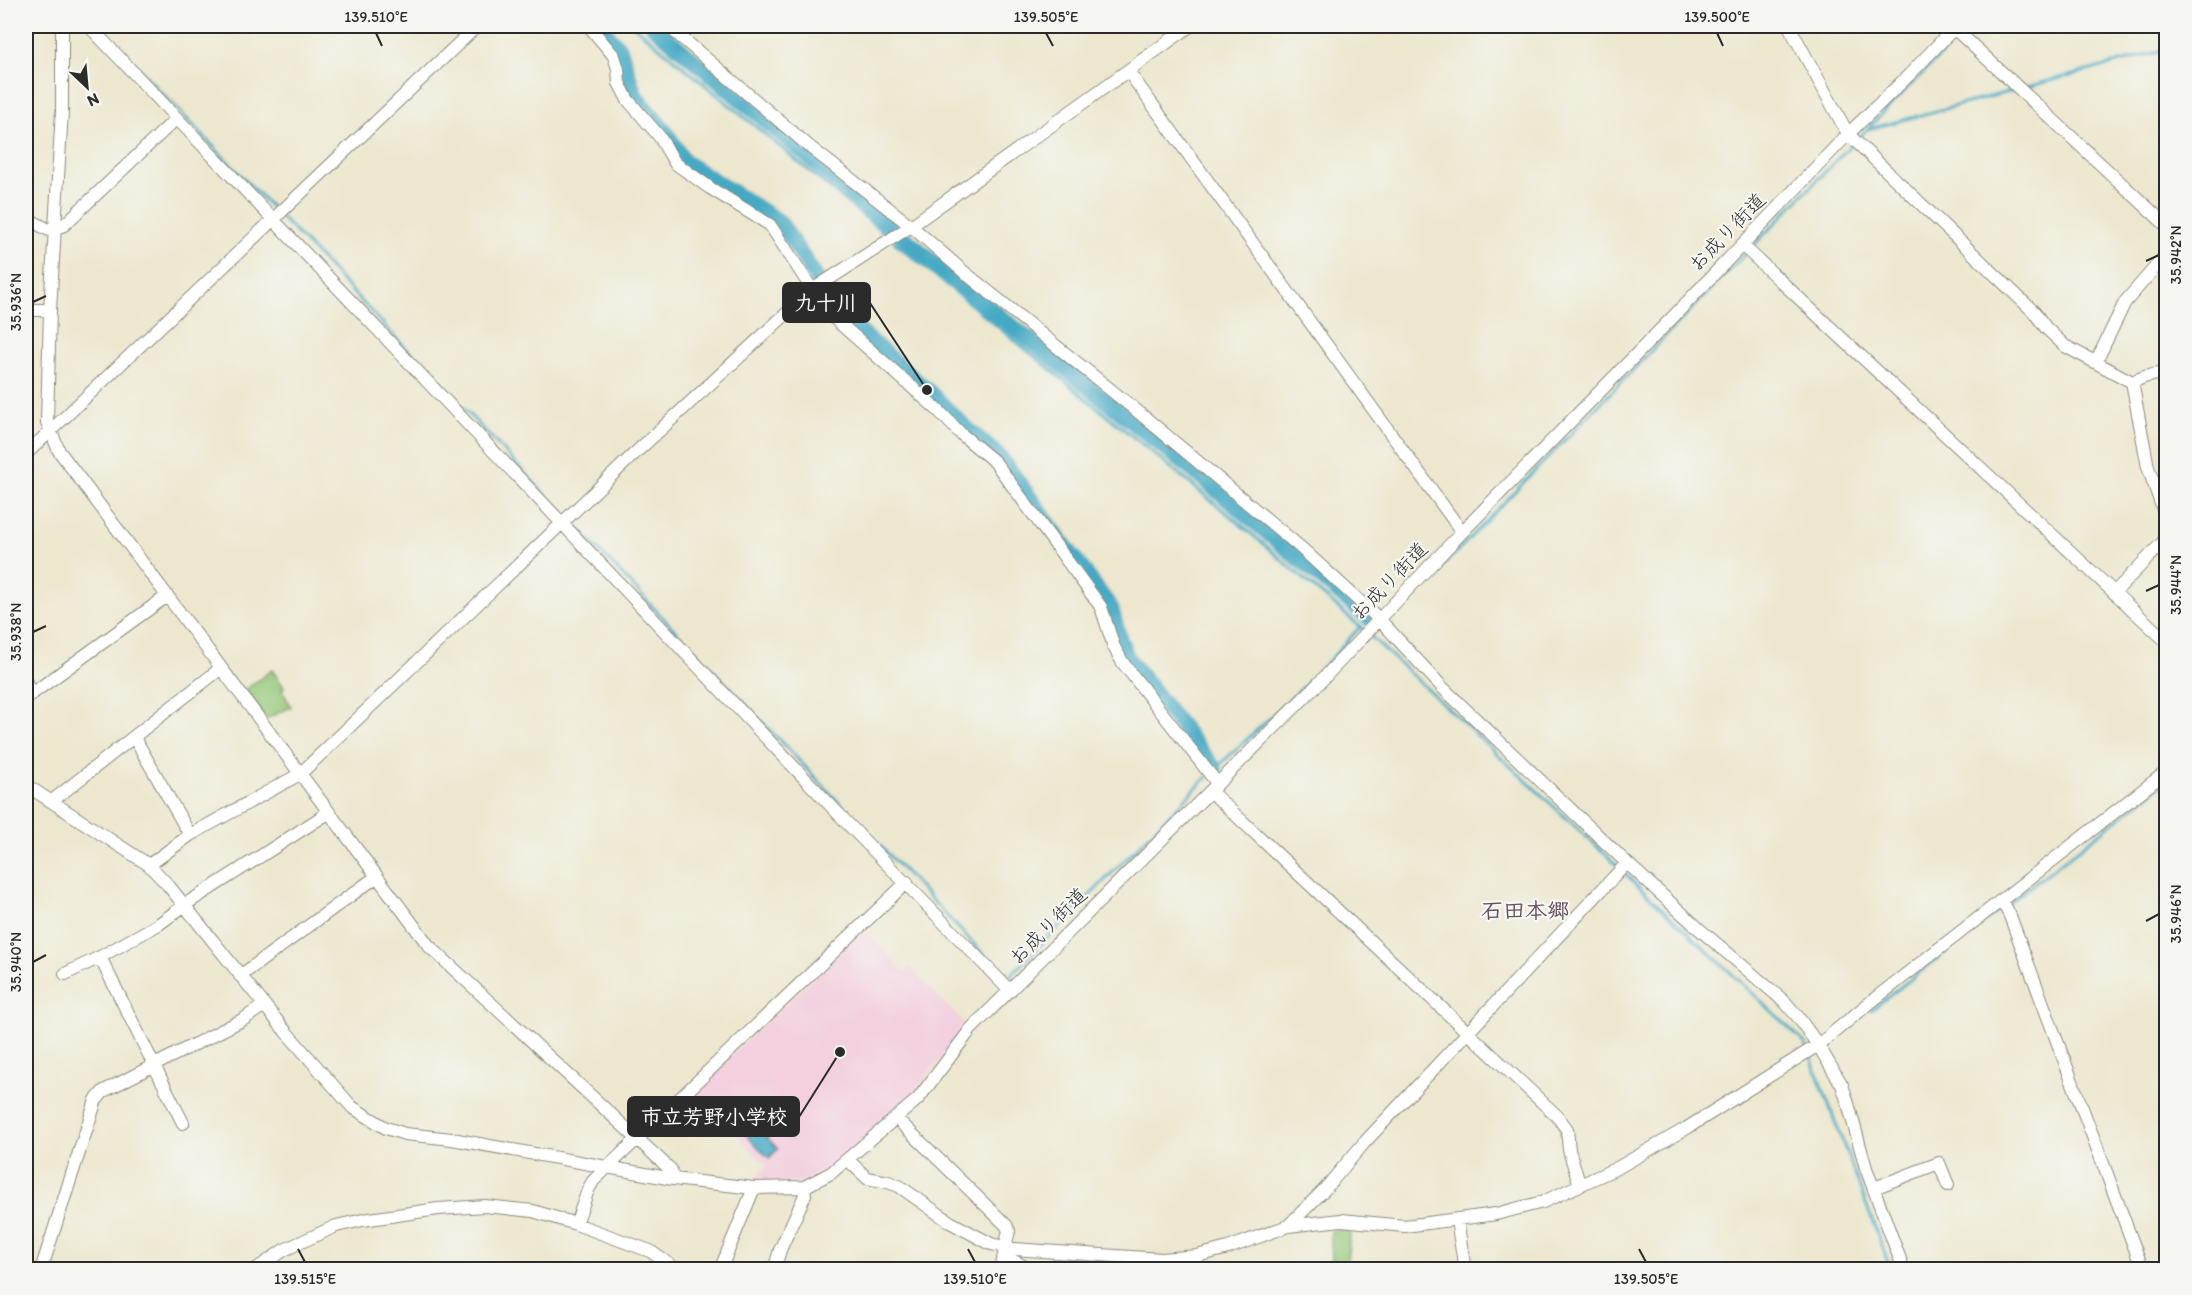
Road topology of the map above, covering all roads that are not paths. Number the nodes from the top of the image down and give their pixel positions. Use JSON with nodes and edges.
{"nodes":[{"id":1,"x":62,"y":26,"type":"edge"},
{"id":2,"x":89,"y":26,"type":"edge"},
{"id":3,"x":477,"y":26,"type":"edge"},
{"id":4,"x":589,"y":26,"type":"edge"},
{"id":5,"x":668,"y":26,"type":"edge"},
{"id":6,"x":1190,"y":26,"type":"edge"},
{"id":7,"x":1789,"y":26,"type":"edge"},
{"id":8,"x":1955,"y":27,"type":"edge"},
{"id":9,"x":1128,"y":71,"type":"junction"},
{"id":10,"x":177,"y":118,"type":"junction"},
{"id":11,"x":1848,"y":134,"type":"junction"},
{"id":12,"x":26,"y":218,"type":"edge"},
{"id":13,"x":274,"y":220,"type":"junction"},
{"id":14,"x":2166,"y":225,"type":"edge"},
{"id":15,"x":911,"y":226,"type":"junction"},
{"id":16,"x":55,"y":229,"type":"junction"},
{"id":17,"x":1747,"y":249,"type":"junction"},
{"id":18,"x":2166,"y":255,"type":"edge"},
{"id":19,"x":812,"y":290,"type":"junction"},
{"id":20,"x":26,"y":310,"type":"edge"},
{"id":21,"x":50,"y":310,"type":"junction"},
{"id":22,"x":2096,"y":362,"type":"junction"},
{"id":23,"x":2166,"y":372,"type":"edge"},
{"id":24,"x":2132,"y":382,"type":"junction"},
{"id":25,"x":50,"y":432,"type":"junction"},
{"id":26,"x":26,"y":454,"type":"edge"},
{"id":27,"x":2166,"y":518,"type":"edge"},
{"id":28,"x":562,"y":522,"type":"junction"},
{"id":29,"x":1461,"y":532,"type":"junction"},
{"id":30,"x":2166,"y":539,"type":"edge"},
{"id":31,"x":2114,"y":593,"type":"junction"},
{"id":32,"x":167,"y":596,"type":"junction"},
{"id":33,"x":1379,"y":619,"type":"junction"},
{"id":34,"x":2166,"y":641,"type":"edge"},
{"id":35,"x":220,"y":669,"type":"junction"},
{"id":36,"x":26,"y":682,"type":"edge"},
{"id":37,"x":28,"y":696,"type":"edge"},
{"id":38,"x":134,"y":737,"type":"junction"},
{"id":39,"x":2166,"y":772,"type":"edge"},
{"id":40,"x":300,"y":774,"type":"junction"},
{"id":41,"x":26,"y":785,"type":"edge"},
{"id":42,"x":1214,"y":787,"type":"junction"},
{"id":43,"x":52,"y":801,"type":"junction"},
{"id":44,"x":328,"y":813,"type":"junction"},
{"id":45,"x":190,"y":835,"type":"junction"},
{"id":46,"x":1627,"y":863,"type":"junction"},
{"id":47,"x":149,"y":865,"type":"junction"},
{"id":48,"x":376,"y":877,"type":"junction"},
{"id":49,"x":907,"y":882,"type":"junction"},
{"id":50,"x":2000,"y":903,"type":"junction"},
{"id":51,"x":185,"y":906,"type":"junction"},
{"id":52,"x":100,"y":957,"type":"junction"},
{"id":53,"x":65,"y":974,"type":"dead end"},
{"id":54,"x":240,"y":976,"type":"junction"},
{"id":55,"x":1010,"y":991,"type":"junction"},
{"id":56,"x":264,"y":1005,"type":"junction"},
{"id":57,"x":1468,"y":1032,"type":"junction"},
{"id":58,"x":1818,"y":1045,"type":"junction"},
{"id":59,"x":154,"y":1065,"type":"junction"},
{"id":60,"x":896,"y":1118,"type":"junction"},
{"id":61,"x":183,"y":1123,"type":"dead end"},
{"id":62,"x":637,"y":1138,"type":"junction"},
{"id":63,"x":848,"y":1160,"type":"junction"},
{"id":64,"x":607,"y":1167,"type":"junction"},
{"id":65,"x":673,"y":1179,"type":"junction"},
{"id":66,"x":1580,"y":1185,"type":"junction"},
{"id":67,"x":1948,"y":1185,"type":"dead end"},
{"id":68,"x":804,"y":1187,"type":"junction"},
{"id":69,"x":754,"y":1188,"type":"junction"},
{"id":70,"x":1874,"y":1188,"type":"junction"},
{"id":71,"x":1457,"y":1220,"type":"junction"},
{"id":72,"x":576,"y":1224,"type":"junction"},
{"id":73,"x":1288,"y":1226,"type":"junction"},
{"id":74,"x":1004,"y":1252,"type":"junction"},
{"id":75,"x":1159,"y":1264,"type":"edge"},
{"id":76,"x":41,"y":1269,"type":"edge"},
{"id":77,"x":255,"y":1269,"type":"edge"},
{"id":78,"x":677,"y":1269,"type":"edge"},
{"id":79,"x":720,"y":1269,"type":"edge"},
{"id":80,"x":774,"y":1269,"type":"edge"},
{"id":81,"x":1001,"y":1269,"type":"edge"},
{"id":82,"x":1031,"y":1269,"type":"edge"},
{"id":83,"x":1465,"y":1269,"type":"edge"},
{"id":84,"x":1904,"y":1269,"type":"edge"},
{"id":85,"x":2143,"y":1269,"type":"edge"}],
"edges":[{"from":1,"to":16,"type":"street"},
{"from":2,"to":10,"type":"street"},
{"from":3,"to":13,"type":"street"},
{"from":4,"to":19,"type":"street"},
{"from":5,"to":15,"type":"street"},
{"from":6,"to":9,"type":"street"},
{"from":7,"to":11,"type":"street"},
{"from":8,"to":11,"type":"street","name":"お成り街道"},
{"from":8,"to":14,"type":"street"},
{"from":9,"to":15,"type":"street"},
{"from":9,"to":29,"type":"street"},
{"from":10,"to":13,"type":"street"},
{"from":10,"to":16,"type":"street"},
{"from":11,"to":17,"type":"street","name":"お成り街道"},
{"from":11,"to":22,"type":"street"},
{"from":12,"to":16,"type":"street"},
{"from":13,"to":25,"type":"street"},
{"from":13,"to":28,"type":"street"},
{"from":15,"to":19,"type":"street"},
{"from":15,"to":33,"type":"street"},
{"from":16,"to":21,"type":"street"},
{"from":17,"to":29,"type":"street","name":"お成り街道"},
{"from":17,"to":31,"type":"street"},
{"from":18,"to":22,"type":"street"},
{"from":19,"to":28,"type":"street"},
{"from":19,"to":42,"type":"street"},
{"from":20,"to":21,"type":"street"},
{"from":21,"to":25,"type":"street"},
{"from":22,"to":24,"type":"street"},
{"from":23,"to":24,"type":"street"},
{"from":24,"to":27,"type":"street"},
{"from":25,"to":26,"type":"street"},
{"from":25,"to":32,"type":"street"},
{"from":28,"to":40,"type":"street"},
{"from":28,"to":49,"type":"street"},
{"from":29,"to":33,"type":"street","name":"お成り街道"},
{"from":30,"to":31,"type":"street"},
{"from":31,"to":34,"type":"street"},
{"from":32,"to":35,"type":"street"},
{"from":32,"to":37,"type":"street"},
{"from":33,"to":42,"type":"street","name":"お成り街道"},
{"from":33,"to":46,"type":"street"},
{"from":35,"to":38,"type":"street"},
{"from":35,"to":40,"type":"street"},
{"from":36,"to":37,"type":"street"},
{"from":38,"to":43,"type":"street"},
{"from":38,"to":45,"type":"street"},
{"from":39,"to":50,"type":"street"},
{"from":40,"to":44,"type":"street"},
{"from":40,"to":45,"type":"street"},
{"from":41,"to":43,"type":"street"},
{"from":42,"to":55,"type":"street","name":"お成り街道"},
{"from":42,"to":57,"type":"street"},
{"from":43,"to":47,"type":"street"},
{"from":44,"to":48,"type":"street"},
{"from":44,"to":51,"type":"street"},
{"from":45,"to":47,"type":"street"},
{"from":46,"to":57,"type":"street"},
{"from":46,"to":58,"type":"street"},
{"from":47,"to":51,"type":"street"},
{"from":48,"to":54,"type":"street"},
{"from":48,"to":62,"type":"street"},
{"from":49,"to":55,"type":"street"},
{"from":49,"to":62,"type":"street"},
{"from":50,"to":58,"type":"street"},
{"from":50,"to":85,"type":"street"},
{"from":51,"to":52,"type":"street"},
{"from":51,"to":54,"type":"street"},
{"from":52,"to":53,"type":"street"},
{"from":52,"to":59,"type":"street"},
{"from":54,"to":56,"type":"street"},
{"from":55,"to":60,"type":"street","name":"お成り街道"},
{"from":56,"to":59,"type":"street"},
{"from":56,"to":64,"type":"street"},
{"from":57,"to":66,"type":"street"},
{"from":57,"to":73,"type":"street"},
{"from":58,"to":66,"type":"street"},
{"from":58,"to":70,"type":"street"},
{"from":59,"to":61,"type":"street"},
{"from":59,"to":76,"type":"street"},
{"from":60,"to":63,"type":"street","name":"お成り街道"},
{"from":60,"to":74,"type":"street"},
{"from":62,"to":64,"type":"street"},
{"from":62,"to":65,"type":"street"},
{"from":63,"to":68,"type":"street","name":"お成り街道"},
{"from":63,"to":74,"type":"street"},
{"from":64,"to":65,"type":"street"},
{"from":64,"to":72,"type":"street"},
{"from":65,"to":69,"type":"street"},
{"from":66,"to":71,"type":"street"},
{"from":67,"to":70,"type":"street"},
{"from":68,"to":69,"type":"street"},
{"from":68,"to":80,"type":"street"},
{"from":69,"to":79,"type":"street"},
{"from":70,"to":84,"type":"street"},
{"from":71,"to":73,"type":"street"},
{"from":71,"to":83,"type":"street"},
{"from":72,"to":77,"type":"street"},
{"from":72,"to":78,"type":"street"},
{"from":73,"to":75,"type":"street"},
{"from":74,"to":75,"type":"street"},
{"from":74,"to":81,"type":"street"},
{"from":74,"to":82,"type":"street"}]}
